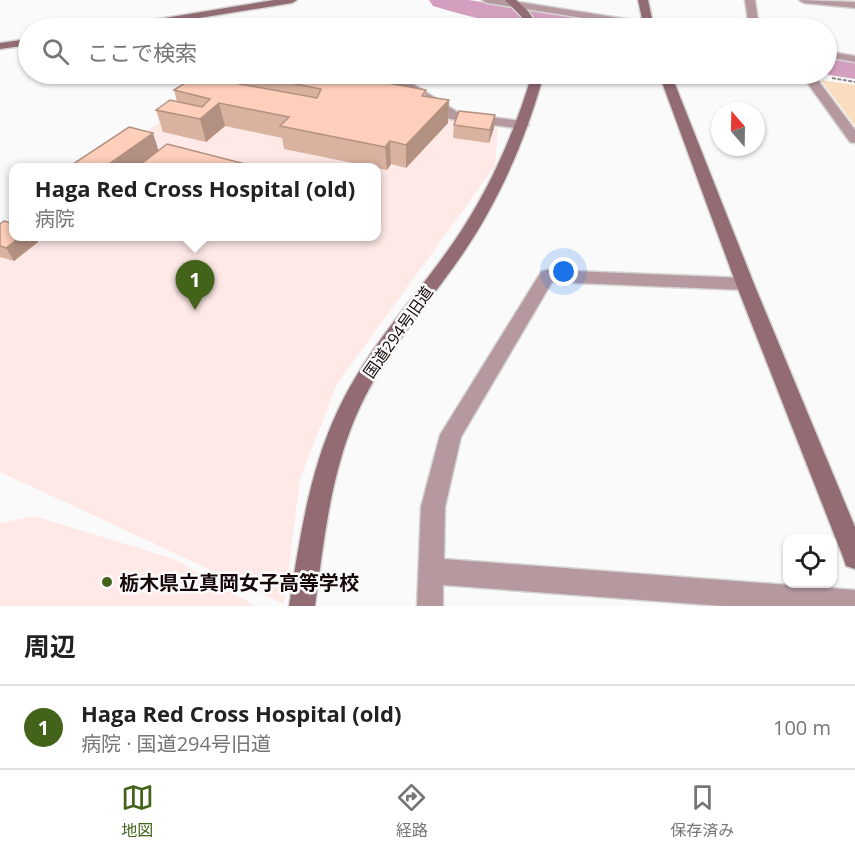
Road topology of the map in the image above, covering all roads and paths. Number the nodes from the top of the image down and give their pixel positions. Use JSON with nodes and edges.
{"nodes":[{"id":1,"x":292,"y":0,"type":"edge"},
{"id":2,"x":487,"y":0,"type":"edge"},
{"id":3,"x":643,"y":0,"type":"edge"},
{"id":4,"x":750,"y":0,"type":"edge"},
{"id":5,"x":804,"y":0,"type":"edge"},
{"id":6,"x":515,"y":4,"type":"edge"},
{"id":7,"x":558,"y":5,"type":"edge"},
{"id":8,"x":855,"y":5,"type":"edge"},
{"id":9,"x":194,"y":18,"type":"edge"},
{"id":10,"x":526,"y":18,"type":"edge"},
{"id":11,"x":611,"y":18,"type":"edge"},
{"id":12,"x":646,"y":18,"type":"edge"},
{"id":13,"x":753,"y":18,"type":"edge"},
{"id":14,"x":18,"y":43,"type":"edge"},
{"id":15,"x":0,"y":46,"type":"edge"},
{"id":16,"x":837,"y":56,"type":"edge"},
{"id":17,"x":855,"y":59,"type":"edge"},
{"id":18,"x":837,"y":79,"type":"edge"},
{"id":19,"x":855,"y":82,"type":"edge"},
{"id":20,"x":405,"y":84,"type":"edge"},
{"id":21,"x":535,"y":84,"type":"edge"},
{"id":22,"x":669,"y":84,"type":"edge"},
{"id":23,"x":814,"y":84,"type":"edge"},
{"id":24,"x":522,"y":125,"type":"junction"},
{"id":25,"x":855,"y":139,"type":"edge"},
{"id":26,"x":745,"y":284,"type":"junction"},
{"id":27,"x":855,"y":556,"type":"edge"},
{"id":28,"x":430,"y":571,"type":"junction"},
{"id":29,"x":855,"y":603,"type":"edge"},
{"id":30,"x":302,"y":606,"type":"edge"},
{"id":31,"x":430,"y":606,"type":"edge"}],
"edges":[{"from":1,"to":9,"type":"street"},
{"from":2,"to":6,"type":"street"},
{"from":3,"to":12,"type":"street"},
{"from":4,"to":13,"type":"street"},
{"from":5,"to":8,"type":"street"},
{"from":6,"to":7,"type":"street"},
{"from":6,"to":10,"type":"street"},
{"from":7,"to":11,"type":"street"},
{"from":14,"to":15,"type":"street"},
{"from":16,"to":17,"type":"street"},
{"from":18,"to":19,"type":"path"},
{"from":20,"to":24,"type":"street"},
{"from":21,"to":24,"type":"street","name":"国道294号旧道"},
{"from":22,"to":26,"type":"street"},
{"from":23,"to":25,"type":"street"},
{"from":24,"to":30,"type":"street","name":"国道294号旧道"},
{"from":26,"to":27,"type":"street"},
{"from":26,"to":28,"type":"street"},
{"from":28,"to":29,"type":"street"},
{"from":28,"to":31,"type":"street"}]}
